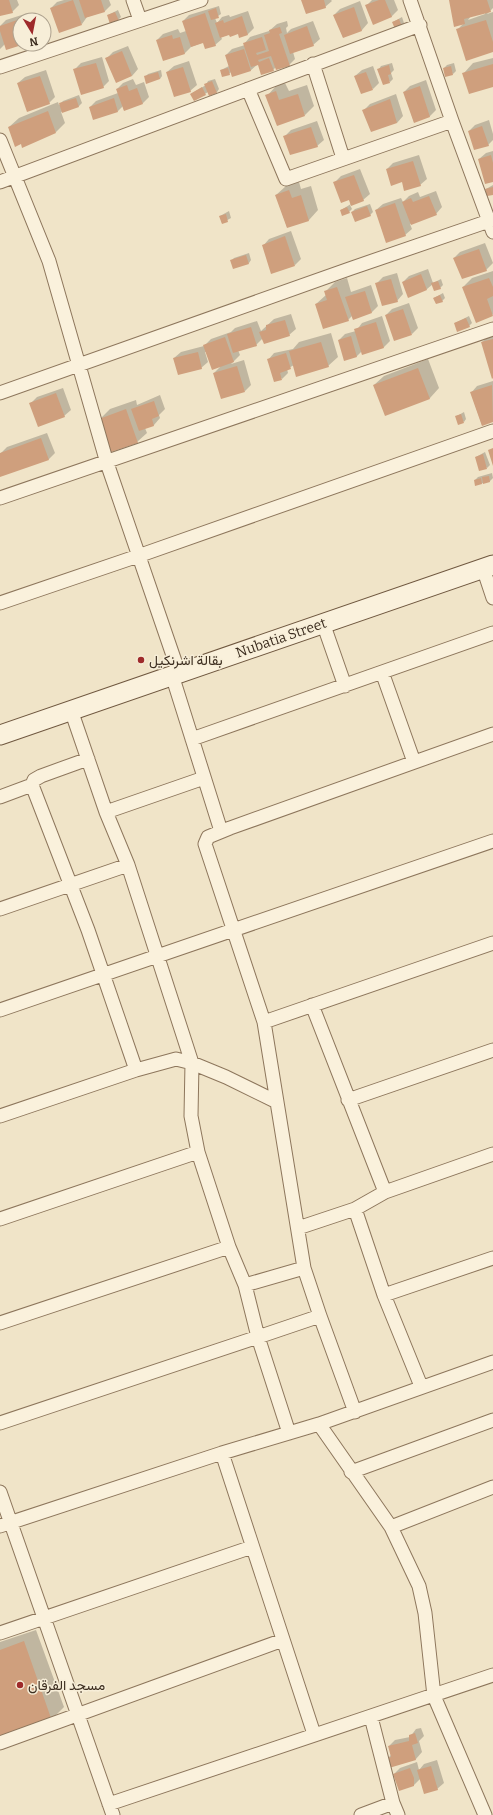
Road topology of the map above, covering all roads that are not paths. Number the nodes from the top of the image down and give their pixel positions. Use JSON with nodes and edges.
{"nodes":[{"id":1,"x":132,"y":0,"type":"edge"},
{"id":2,"x":201,"y":0,"type":"edge"},
{"id":3,"x":410,"y":0,"type":"edge"},
{"id":4,"x":140,"y":20,"type":"junction"},
{"id":5,"x":420,"y":26,"type":"junction"},
{"id":6,"x":313,"y":64,"type":"junction"},
{"id":7,"x":0,"y":67,"type":"edge"},
{"id":8,"x":248,"y":89,"type":"junction"},
{"id":9,"x":452,"y":121,"type":"junction"},
{"id":10,"x":0,"y":140,"type":"edge"},
{"id":11,"x":344,"y":158,"type":"junction"},
{"id":12,"x":15,"y":176,"type":"junction"},
{"id":13,"x":0,"y":182,"type":"edge"},
{"id":14,"x":491,"y":227,"type":"edge"},
{"id":15,"x":493,"y":329,"type":"edge"},
{"id":16,"x":78,"y":366,"type":"junction"},
{"id":17,"x":0,"y":393,"type":"edge"},
{"id":18,"x":493,"y":431,"type":"edge"},
{"id":19,"x":107,"y":463,"type":"junction"},
{"id":20,"x":0,"y":498,"type":"edge"},
{"id":21,"x":138,"y":556,"type":"junction"},
{"id":22,"x":488,"y":567,"type":"edge"},
{"id":23,"x":493,"y":598,"type":"edge"},
{"id":24,"x":0,"y":603,"type":"edge"},
{"id":25,"x":323,"y":623,"type":"junction"},
{"id":26,"x":493,"y":633,"type":"edge"},
{"id":27,"x":382,"y":672,"type":"junction"},
{"id":28,"x":176,"y":674,"type":"junction"},
{"id":29,"x":345,"y":686,"type":"junction"},
{"id":30,"x":71,"y":710,"type":"junction"},
{"id":31,"x":493,"y":734,"type":"edge"},
{"id":32,"x":0,"y":735,"type":"edge"},
{"id":33,"x":192,"y":739,"type":"junction"},
{"id":34,"x":88,"y":759,"type":"junction"},
{"id":35,"x":414,"y":762,"type":"junction"},
{"id":36,"x":204,"y":778,"type":"junction"},
{"id":37,"x":32,"y":785,"type":"junction"},
{"id":38,"x":0,"y":797,"type":"edge"},
{"id":39,"x":106,"y":812,"type":"junction"},
{"id":40,"x":221,"y":831,"type":"junction"},
{"id":41,"x":493,"y":841,"type":"edge"},
{"id":42,"x":128,"y":865,"type":"junction"},
{"id":43,"x":71,"y":885,"type":"junction"},
{"id":44,"x":0,"y":909,"type":"edge"},
{"id":45,"x":235,"y":931,"type":"junction"},
{"id":46,"x":493,"y":943,"type":"edge"},
{"id":47,"x":159,"y":957,"type":"junction"},
{"id":48,"x":103,"y":974,"type":"junction"},
{"id":49,"x":312,"y":1005,"type":"junction"},
{"id":50,"x":0,"y":1010,"type":"edge"},
{"id":51,"x":264,"y":1022,"type":"junction"},
{"id":52,"x":493,"y":1050,"type":"edge"},
{"id":53,"x":192,"y":1063,"type":"junction"},
{"id":54,"x":136,"y":1070,"type":"junction"},
{"id":55,"x":348,"y":1100,"type":"junction"},
{"id":56,"x":277,"y":1102,"type":"junction"},
{"id":57,"x":0,"y":1116,"type":"edge"},
{"id":58,"x":198,"y":1152,"type":"junction"},
{"id":59,"x":493,"y":1154,"type":"edge"},
{"id":60,"x":385,"y":1192,"type":"junction"},
{"id":61,"x":355,"y":1209,"type":"junction"},
{"id":62,"x":0,"y":1219,"type":"edge"},
{"id":63,"x":298,"y":1228,"type":"junction"},
{"id":64,"x":229,"y":1247,"type":"junction"},
{"id":65,"x":493,"y":1258,"type":"edge"},
{"id":66,"x":304,"y":1268,"type":"junction"},
{"id":67,"x":245,"y":1285,"type":"junction"},
{"id":68,"x":384,"y":1295,"type":"junction"},
{"id":69,"x":320,"y":1316,"type":"junction"},
{"id":70,"x":0,"y":1323,"type":"edge"},
{"id":71,"x":258,"y":1337,"type":"junction"},
{"id":72,"x":493,"y":1362,"type":"edge"},
{"id":73,"x":421,"y":1386,"type":"junction"},
{"id":74,"x":355,"y":1412,"type":"junction"},
{"id":75,"x":493,"y":1420,"type":"edge"},
{"id":76,"x":0,"y":1423,"type":"edge"},
{"id":77,"x":319,"y":1424,"type":"junction"},
{"id":78,"x":289,"y":1433,"type":"junction"},
{"id":79,"x":222,"y":1453,"type":"junction"},
{"id":80,"x":351,"y":1472,"type":"junction"},
{"id":81,"x":493,"y":1487,"type":"edge"},
{"id":82,"x":0,"y":1492,"type":"edge"},
{"id":83,"x":5,"y":1524,"type":"edge"},
{"id":84,"x":390,"y":1527,"type":"junction"},
{"id":85,"x":252,"y":1547,"type":"junction"},
{"id":86,"x":44,"y":1618,"type":"junction"},
{"id":87,"x":0,"y":1633,"type":"edge"},
{"id":88,"x":283,"y":1640,"type":"junction"},
{"id":89,"x":493,"y":1675,"type":"edge"},
{"id":90,"x":434,"y":1696,"type":"junction"},
{"id":91,"x":79,"y":1714,"type":"junction"},
{"id":92,"x":371,"y":1717,"type":"junction"},
{"id":93,"x":314,"y":1734,"type":"junction"},
{"id":94,"x":0,"y":1743,"type":"edge"},
{"id":95,"x":395,"y":1809,"type":"edge"},
{"id":96,"x":111,"y":1810,"type":"edge"},
{"id":97,"x":361,"y":1815,"type":"edge"},
{"id":98,"x":485,"y":1815,"type":"edge"}],
"edges":[{"from":1,"to":4,"type":"street"},
{"from":2,"to":4,"type":"street"},
{"from":3,"to":5,"type":"street"},
{"from":4,"to":7,"type":"street"},
{"from":5,"to":6,"type":"street"},
{"from":5,"to":9,"type":"street"},
{"from":6,"to":8,"type":"street"},
{"from":6,"to":11,"type":"street"},
{"from":8,"to":11,"type":"street"},
{"from":8,"to":12,"type":"street"},
{"from":9,"to":11,"type":"street"},
{"from":9,"to":14,"type":"street"},
{"from":10,"to":12,"type":"street"},
{"from":12,"to":13,"type":"street"},
{"from":12,"to":16,"type":"street"},
{"from":14,"to":16,"type":"street"},
{"from":15,"to":19,"type":"street"},
{"from":16,"to":17,"type":"street"},
{"from":16,"to":19,"type":"street"},
{"from":18,"to":21,"type":"street"},
{"from":19,"to":20,"type":"street"},
{"from":19,"to":21,"type":"street"},
{"from":21,"to":24,"type":"street"},
{"from":21,"to":28,"type":"street"},
{"from":22,"to":23,"type":"street"},
{"from":22,"to":25,"type":"street","name":"Nubatia Street"},
{"from":25,"to":28,"type":"street","name":"Nubatia Street"},
{"from":25,"to":29,"type":"street"},
{"from":26,"to":27,"type":"street"},
{"from":27,"to":29,"type":"street"},
{"from":27,"to":35,"type":"street"},
{"from":28,"to":30,"type":"street","name":"Nubatia Street"},
{"from":28,"to":33,"type":"street"},
{"from":29,"to":33,"type":"street"},
{"from":30,"to":32,"type":"street","name":"Nubatia Street"},
{"from":30,"to":34,"type":"street"},
{"from":31,"to":35,"type":"street"},
{"from":33,"to":36,"type":"street"},
{"from":34,"to":37,"type":"street"},
{"from":34,"to":39,"type":"street"},
{"from":35,"to":40,"type":"street"},
{"from":36,"to":39,"type":"street"},
{"from":36,"to":40,"type":"street"},
{"from":37,"to":38,"type":"street"},
{"from":37,"to":43,"type":"street"},
{"from":39,"to":42,"type":"street"},
{"from":40,"to":45,"type":"street"},
{"from":41,"to":45,"type":"street"},
{"from":42,"to":43,"type":"street"},
{"from":42,"to":47,"type":"street"},
{"from":43,"to":44,"type":"street"},
{"from":43,"to":48,"type":"street"},
{"from":45,"to":47,"type":"street"},
{"from":45,"to":51,"type":"street"},
{"from":46,"to":49,"type":"street"},
{"from":47,"to":48,"type":"street"},
{"from":47,"to":53,"type":"street"},
{"from":48,"to":50,"type":"street"},
{"from":48,"to":54,"type":"street"},
{"from":49,"to":51,"type":"street"},
{"from":49,"to":55,"type":"street"},
{"from":51,"to":56,"type":"street"},
{"from":52,"to":55,"type":"street"},
{"from":53,"to":54,"type":"street"},
{"from":53,"to":56,"type":"street"},
{"from":53,"to":58,"type":"street"},
{"from":54,"to":57,"type":"street"},
{"from":55,"to":60,"type":"street"},
{"from":56,"to":63,"type":"street"},
{"from":58,"to":62,"type":"street"},
{"from":58,"to":64,"type":"street"},
{"from":59,"to":60,"type":"street"},
{"from":60,"to":61,"type":"street"},
{"from":61,"to":63,"type":"street"},
{"from":61,"to":68,"type":"street"},
{"from":63,"to":66,"type":"street"},
{"from":64,"to":67,"type":"street"},
{"from":64,"to":70,"type":"street"},
{"from":65,"to":68,"type":"street"},
{"from":66,"to":67,"type":"street"},
{"from":66,"to":69,"type":"street"},
{"from":67,"to":71,"type":"street"},
{"from":68,"to":73,"type":"street"},
{"from":69,"to":71,"type":"street"},
{"from":69,"to":74,"type":"street"},
{"from":71,"to":76,"type":"street"},
{"from":71,"to":78,"type":"street"},
{"from":72,"to":73,"type":"street"},
{"from":73,"to":74,"type":"street"},
{"from":74,"to":77,"type":"street"},
{"from":75,"to":80,"type":"street"},
{"from":77,"to":78,"type":"street"},
{"from":77,"to":80,"type":"street"},
{"from":78,"to":79,"type":"street"},
{"from":79,"to":83,"type":"street"},
{"from":79,"to":85,"type":"street"},
{"from":80,"to":84,"type":"street"},
{"from":81,"to":84,"type":"street"},
{"from":82,"to":83,"type":"street"},
{"from":83,"to":86,"type":"street"},
{"from":84,"to":90,"type":"street"},
{"from":85,"to":86,"type":"street"},
{"from":85,"to":88,"type":"street"},
{"from":86,"to":87,"type":"street"},
{"from":86,"to":91,"type":"street"},
{"from":88,"to":91,"type":"street"},
{"from":88,"to":93,"type":"street"},
{"from":89,"to":90,"type":"street"},
{"from":90,"to":92,"type":"street"},
{"from":90,"to":98,"type":"street"},
{"from":91,"to":94,"type":"street"},
{"from":91,"to":96,"type":"street"},
{"from":92,"to":93,"type":"street"},
{"from":92,"to":95,"type":"street"},
{"from":93,"to":96,"type":"street"},
{"from":95,"to":97,"type":"street"}]}
